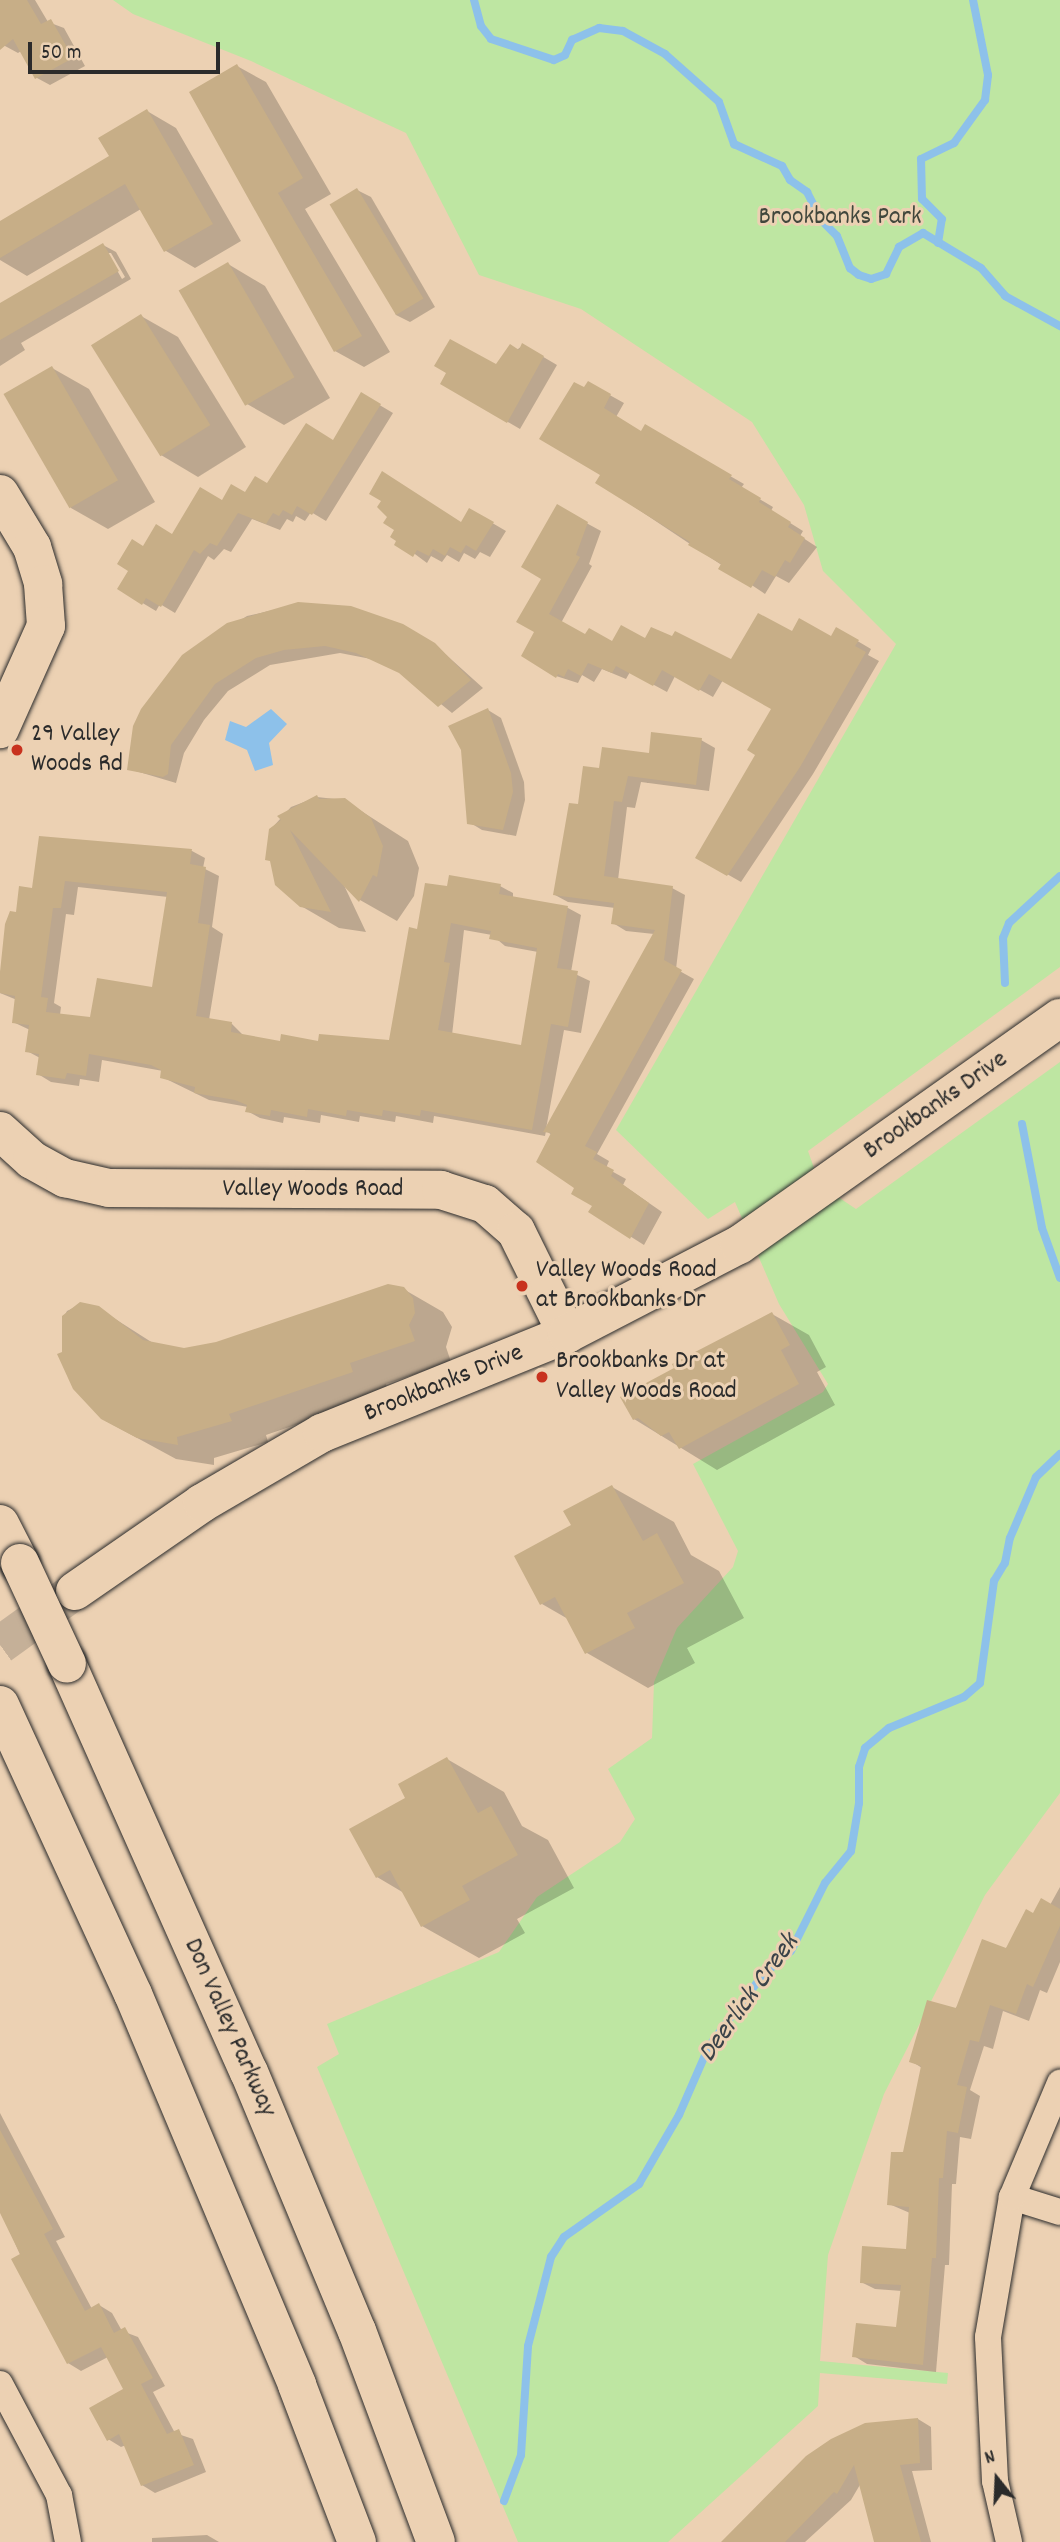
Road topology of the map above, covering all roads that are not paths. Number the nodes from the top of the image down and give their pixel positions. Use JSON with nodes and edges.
{"nodes":[{"id":1,"x":0,"y":494,"type":"edge"},
{"id":2,"x":0,"y":729,"type":"edge"},
{"id":3,"x":1060,"y":1018,"type":"edge"},
{"id":4,"x":0,"y":1130,"type":"edge"},
{"id":5,"x":567,"y":1334,"type":"junction"},
{"id":6,"x":0,"y":1524,"type":"edge"},
{"id":7,"x":75,"y":1591,"type":"tunnel mouth"},
{"id":8,"x":0,"y":1705,"type":"edge"},
{"id":9,"x":1060,"y":2083,"type":"edge"},
{"id":10,"x":1012,"y":2197,"type":"junction"},
{"id":11,"x":1060,"y":2211,"type":"edge"},
{"id":12,"x":0,"y":2384,"type":"edge"},
{"id":13,"x":68,"y":2542,"type":"edge"},
{"id":14,"x":357,"y":2542,"type":"edge"},
{"id":15,"x":436,"y":2542,"type":"edge"},
{"id":16,"x":1009,"y":2542,"type":"edge"}],
"edges":[{"from":1,"to":2,"type":"main road"},
{"from":3,"to":5,"type":"main road","name":"Brookbanks Drive"},
{"from":4,"to":5,"type":"main road","name":"Valley Woods Road"},
{"from":5,"to":7,"type":"main road","name":"Brookbanks Drive"},
{"from":6,"to":15,"type":"main road","name":"Don Valley Parkway","bridge":true},
{"from":8,"to":14,"type":"main road"},
{"from":9,"to":10,"type":"street"},
{"from":10,"to":11,"type":"street"},
{"from":10,"to":16,"type":"street"},
{"from":12,"to":13,"type":"street"}]}
